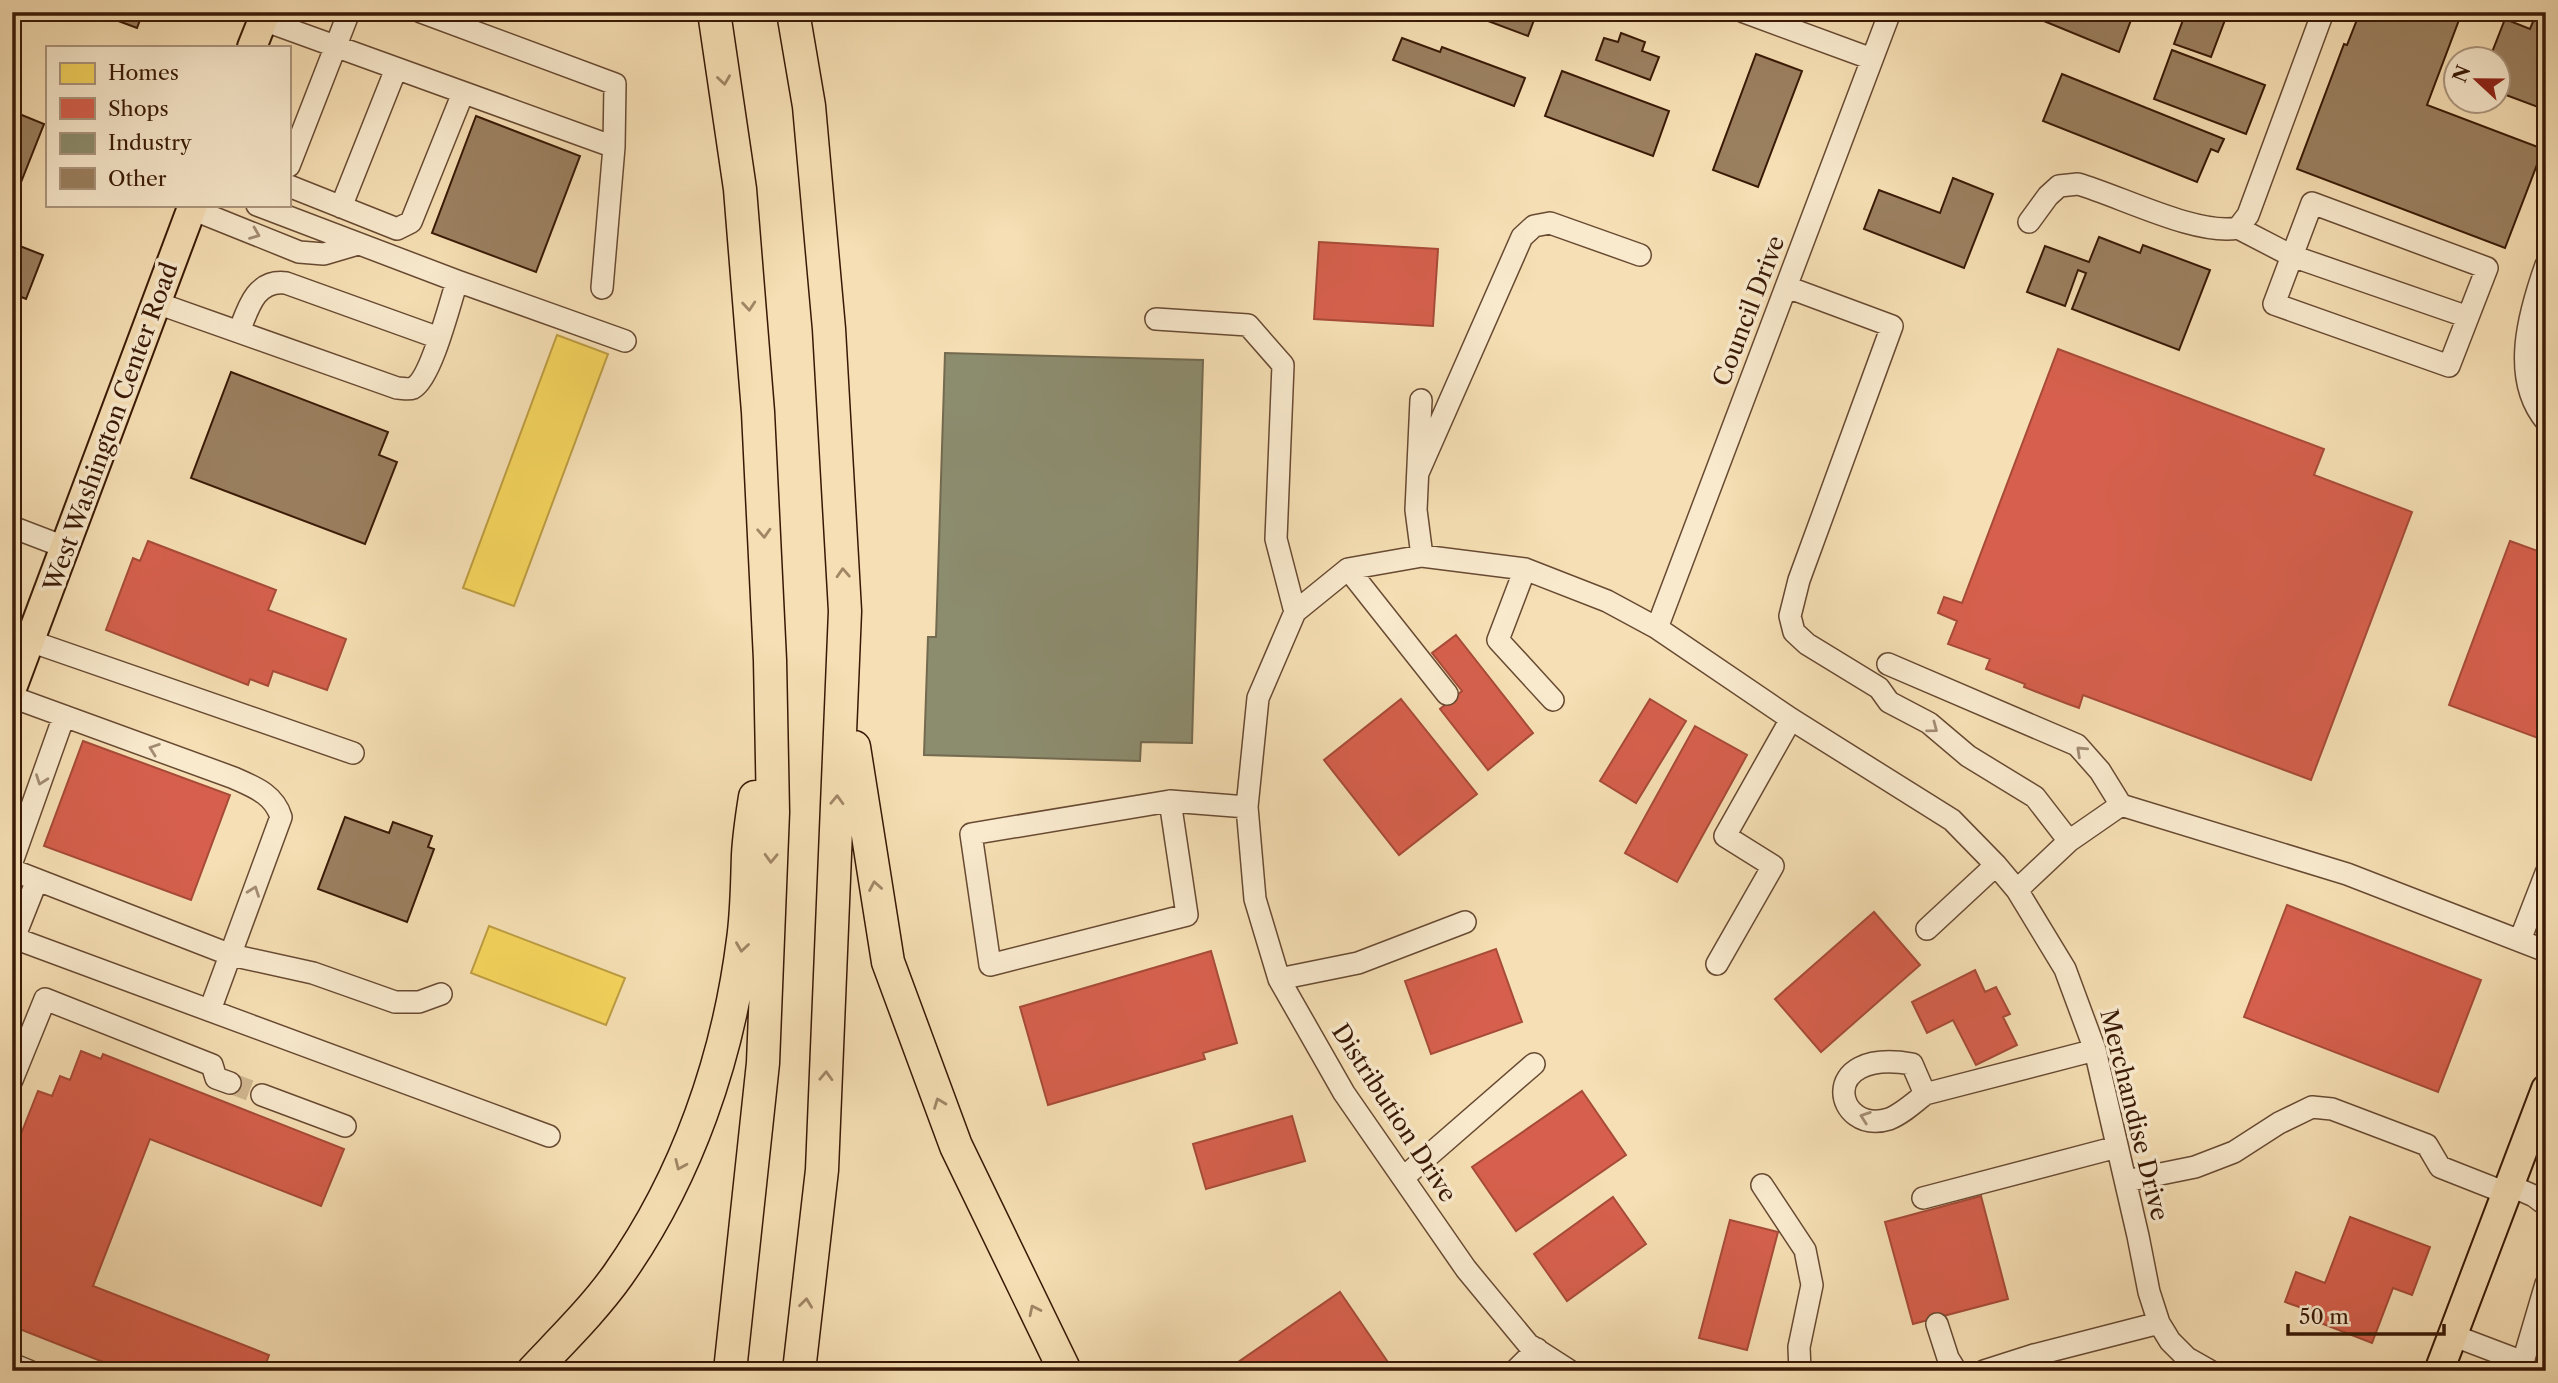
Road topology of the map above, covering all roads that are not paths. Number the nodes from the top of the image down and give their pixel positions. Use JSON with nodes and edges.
{"nodes":[{"id":1,"x":349,"y":12,"type":"edge"},
{"id":2,"x":421,"y":12,"type":"edge"},
{"id":3,"x":715,"y":12,"type":"edge"},
{"id":4,"x":793,"y":12,"type":"edge"},
{"id":5,"x":1744,"y":12,"type":"edge"},
{"id":6,"x":1890,"y":12,"type":"edge"},
{"id":7,"x":2323,"y":12,"type":"edge"},
{"id":8,"x":264,"y":16,"type":"edge"},
{"id":9,"x":253,"y":46,"type":"edge"},
{"id":10,"x":336,"y":47,"type":"junction"},
{"id":11,"x":1872,"y":59,"type":"junction"},
{"id":12,"x":396,"y":69,"type":"junction"},
{"id":13,"x":463,"y":93,"type":"junction"},
{"id":14,"x":614,"y":147,"type":"junction"},
{"id":15,"x":290,"y":163,"type":"edge"},
{"id":16,"x":290,"y":186,"type":"edge"},
{"id":17,"x":260,"y":206,"type":"edge"},
{"id":18,"x":193,"y":207,"type":"edge"},
{"id":19,"x":341,"y":207,"type":"junction"},
{"id":20,"x":2029,"y":222,"type":"dead end"},
{"id":21,"x":2238,"y":228,"type":"junction"},
{"id":22,"x":358,"y":244,"type":"junction"},
{"id":23,"x":1640,"y":256,"type":"dead end"},
{"id":24,"x":2292,"y":256,"type":"junction"},
{"id":25,"x":2546,"y":265,"type":"edge"},
{"id":26,"x":457,"y":281,"type":"junction"},
{"id":27,"x":1787,"y":287,"type":"junction"},
{"id":28,"x":602,"y":288,"type":"dead end"},
{"id":29,"x":157,"y":303,"type":"junction"},
{"id":30,"x":2468,"y":317,"type":"junction"},
{"id":31,"x":1156,"y":319,"type":"dead end"},
{"id":32,"x":239,"y":332,"type":"junction"},
{"id":33,"x":439,"y":338,"type":"junction"},
{"id":34,"x":625,"y":341,"type":"dead end"},
{"id":35,"x":1422,"y":400,"type":"dead end"},
{"id":36,"x":2546,"y":421,"type":"edge"},
{"id":37,"x":1418,"y":472,"type":"junction"},
{"id":38,"x":12,"y":527,"type":"edge"},
{"id":39,"x":66,"y":548,"type":"junction"},
{"id":40,"x":1422,"y":556,"type":"junction"},
{"id":41,"x":1348,"y":569,"type":"junction"},
{"id":42,"x":1525,"y":569,"type":"junction"},
{"id":43,"x":1295,"y":612,"type":"junction"},
{"id":44,"x":1657,"y":628,"type":"junction"},
{"id":45,"x":30,"y":641,"type":"junction"},
{"id":46,"x":770,"y":660,"type":"junction"},
{"id":47,"x":1888,"y":664,"type":"dead end"},
{"id":48,"x":842,"y":671,"type":"junction"},
{"id":49,"x":12,"y":688,"type":"edge"},
{"id":50,"x":1447,"y":694,"type":"dead end"},
{"id":51,"x":12,"y":698,"type":"edge"},
{"id":52,"x":1553,"y":700,"type":"dead end"},
{"id":53,"x":64,"y":716,"type":"junction"},
{"id":54,"x":1791,"y":719,"type":"junction"},
{"id":55,"x":353,"y":753,"type":"dead end"},
{"id":56,"x":1170,"y":802,"type":"junction"},
{"id":57,"x":2121,"y":805,"type":"junction"},
{"id":58,"x":1247,"y":807,"type":"junction"},
{"id":59,"x":2069,"y":842,"type":"junction"},
{"id":60,"x":12,"y":862,"type":"edge"},
{"id":61,"x":1996,"y":865,"type":"junction"},
{"id":62,"x":12,"y":870,"type":"edge"},
{"id":63,"x":2546,"y":873,"type":"edge"},
{"id":64,"x":37,"y":880,"type":"junction"},
{"id":65,"x":2017,"y":890,"type":"junction"},
{"id":66,"x":1465,"y":922,"type":"dead end"},
{"id":67,"x":1927,"y":929,"type":"dead end"},
{"id":68,"x":2520,"y":940,"type":"junction"},
{"id":69,"x":2546,"y":951,"type":"edge"},
{"id":70,"x":231,"y":955,"type":"junction"},
{"id":71,"x":1717,"y":964,"type":"dead end"},
{"id":72,"x":1279,"y":979,"type":"junction"},
{"id":73,"x":441,"y":994,"type":"dead end"},
{"id":74,"x":210,"y":1010,"type":"junction"},
{"id":75,"x":2095,"y":1050,"type":"junction"},
{"id":76,"x":1534,"y":1065,"type":"dead end"},
{"id":77,"x":12,"y":1080,"type":"edge"},
{"id":78,"x":230,"y":1083,"type":"tunnel mouth"},
{"id":79,"x":2546,"y":1089,"type":"edge"},
{"id":80,"x":1924,"y":1094,"type":"junction"},
{"id":81,"x":262,"y":1096,"type":"tunnel mouth"},
{"id":82,"x":345,"y":1126,"type":"dead end"},
{"id":83,"x":550,"y":1136,"type":"dead end"},
{"id":84,"x":2117,"y":1147,"type":"junction"},
{"id":85,"x":1404,"y":1177,"type":"junction"},
{"id":86,"x":2126,"y":1181,"type":"junction"},
{"id":87,"x":1762,"y":1185,"type":"dead end"},
{"id":88,"x":2508,"y":1189,"type":"junction"},
{"id":89,"x":1923,"y":1198,"type":"dead end"},
{"id":90,"x":2546,"y":1205,"type":"edge"},
{"id":91,"x":2546,"y":1284,"type":"edge"},
{"id":92,"x":2159,"y":1323,"type":"junction"},
{"id":93,"x":1937,"y":1324,"type":"dead end"},
{"id":94,"x":2452,"y":1335,"type":"junction"},
{"id":95,"x":1536,"y":1349,"type":"junction"},
{"id":96,"x":12,"y":1364,"type":"edge"},
{"id":97,"x":2526,"y":1366,"type":"edge"},
{"id":98,"x":29,"y":1371,"type":"edge"},
{"id":99,"x":533,"y":1371,"type":"edge"},
{"id":100,"x":730,"y":1371,"type":"edge"},
{"id":101,"x":799,"y":1371,"type":"edge"},
{"id":102,"x":1065,"y":1371,"type":"edge"},
{"id":103,"x":1515,"y":1371,"type":"edge"},
{"id":104,"x":1570,"y":1371,"type":"edge"},
{"id":105,"x":1800,"y":1371,"type":"edge"},
{"id":106,"x":1956,"y":1371,"type":"edge"},
{"id":107,"x":1984,"y":1371,"type":"edge"},
{"id":108,"x":2210,"y":1371,"type":"edge"},
{"id":109,"x":2439,"y":1371,"type":"edge"}],
"edges":[{"from":1,"to":10,"type":"street"},
{"from":2,"to":14,"type":"street"},
{"from":3,"to":46,"type":"highway","one_way":true},
{"from":48,"to":4,"type":"highway","one_way":true},
{"from":5,"to":11,"type":"street"},
{"from":6,"to":11,"type":"street","name":"Council Drive"},
{"from":7,"to":21,"type":"street"},
{"from":8,"to":9,"type":"main road"},
{"from":8,"to":10,"type":"street"},
{"from":10,"to":12,"type":"street"},
{"from":10,"to":15,"type":"street"},
{"from":11,"to":27,"type":"street","name":"Council Drive"},
{"from":12,"to":13,"type":"street"},
{"from":12,"to":19,"type":"street"},
{"from":13,"to":14,"type":"street"},
{"from":13,"to":19,"type":"street"},
{"from":14,"to":28,"type":"street"},
{"from":16,"to":19,"type":"street"},
{"from":17,"to":22,"type":"street"},
{"from":18,"to":22,"type":"street","one_way":true},
{"from":18,"to":29,"type":"main road","name":"West Washington Center Road"},
{"from":20,"to":21,"type":"street"},
{"from":21,"to":24,"type":"street"},
{"from":22,"to":26,"type":"street"},
{"from":23,"to":37,"type":"street"},
{"from":24,"to":30,"type":"street"},
{"from":24,"to":30,"type":"street"},
{"from":24,"to":30,"type":"street"},
{"from":25,"to":36,"type":"street"},
{"from":26,"to":33,"type":"street"},
{"from":26,"to":34,"type":"street"},
{"from":27,"to":44,"type":"street","name":"Council Drive"},
{"from":27,"to":59,"type":"street","one_way":true},
{"from":29,"to":32,"type":"street"},
{"from":29,"to":39,"type":"main road","name":"West Washington Center Road"},
{"from":31,"to":43,"type":"street"},
{"from":32,"to":33,"type":"street"},
{"from":32,"to":33,"type":"street"},
{"from":35,"to":37,"type":"street"},
{"from":37,"to":40,"type":"street"},
{"from":38,"to":39,"type":"street"},
{"from":39,"to":45,"type":"main road","name":"West Washington Center Road"},
{"from":40,"to":41,"type":"street","name":"Distribution Drive"},
{"from":40,"to":42,"type":"street","name":"Distribution Drive"},
{"from":41,"to":43,"type":"street","name":"Distribution Drive"},
{"from":41,"to":50,"type":"street"},
{"from":42,"to":44,"type":"street","name":"Distribution Drive"},
{"from":42,"to":52,"type":"street"},
{"from":43,"to":58,"type":"street","name":"Distribution Drive"},
{"from":44,"to":54,"type":"street","name":"Merchandise Drive"},
{"from":45,"to":49,"type":"main road","name":"West Washington Center Road"},
{"from":45,"to":55,"type":"street"},
{"from":46,"to":99,"type":"highway","one_way":true},
{"from":46,"to":100,"type":"highway","one_way":true},
{"from":57,"to":47,"type":"street","one_way":true},
{"from":101,"to":48,"type":"highway","one_way":true},
{"from":102,"to":48,"type":"highway","one_way":true},
{"from":51,"to":53,"type":"street"},
{"from":53,"to":60,"type":"street","one_way":true},
{"from":70,"to":53,"type":"street","one_way":true},
{"from":54,"to":61,"type":"street","name":"Merchandise Drive"},
{"from":54,"to":71,"type":"street"},
{"from":56,"to":56,"type":"street"},
{"from":56,"to":58,"type":"street"},
{"from":57,"to":59,"type":"street"},
{"from":57,"to":68,"type":"street"},
{"from":58,"to":72,"type":"street","name":"Distribution Drive"},
{"from":59,"to":65,"type":"street"},
{"from":61,"to":65,"type":"street","name":"Merchandise Drive"},
{"from":61,"to":67,"type":"street"},
{"from":62,"to":64,"type":"street"},
{"from":63,"to":68,"type":"street"},
{"from":64,"to":70,"type":"street"},
{"from":64,"to":74,"type":"street"},
{"from":65,"to":75,"type":"street","name":"Merchandise Drive"},
{"from":66,"to":72,"type":"street"},
{"from":68,"to":69,"type":"street"},
{"from":70,"to":73,"type":"street"},
{"from":70,"to":74,"type":"street"},
{"from":72,"to":85,"type":"street","name":"Distribution Drive"},
{"from":74,"to":83,"type":"street"},
{"from":75,"to":80,"type":"street"},
{"from":75,"to":84,"type":"street","name":"Merchandise Drive"},
{"from":76,"to":85,"type":"street"},
{"from":77,"to":78,"type":"street"},
{"from":79,"to":88,"type":"main road"},
{"from":80,"to":80,"type":"street","one_way":true},
{"from":81,"to":82,"type":"street"},
{"from":84,"to":86,"type":"street","name":"Merchandise Drive"},
{"from":84,"to":89,"type":"street"},
{"from":85,"to":95,"type":"street","name":"Distribution Drive"},
{"from":86,"to":88,"type":"street"},
{"from":86,"to":92,"type":"street","name":"Merchandise Drive"},
{"from":87,"to":105,"type":"street"},
{"from":88,"to":90,"type":"street"},
{"from":88,"to":94,"type":"main road"},
{"from":91,"to":97,"type":"street"},
{"from":92,"to":107,"type":"street"},
{"from":92,"to":108,"type":"street","name":"Merchandise Drive"},
{"from":93,"to":106,"type":"street"},
{"from":94,"to":97,"type":"street"},
{"from":94,"to":109,"type":"main road"},
{"from":95,"to":103,"type":"street"},
{"from":95,"to":104,"type":"street","name":"Distribution Drive"},
{"from":96,"to":98,"type":"street"}]}
